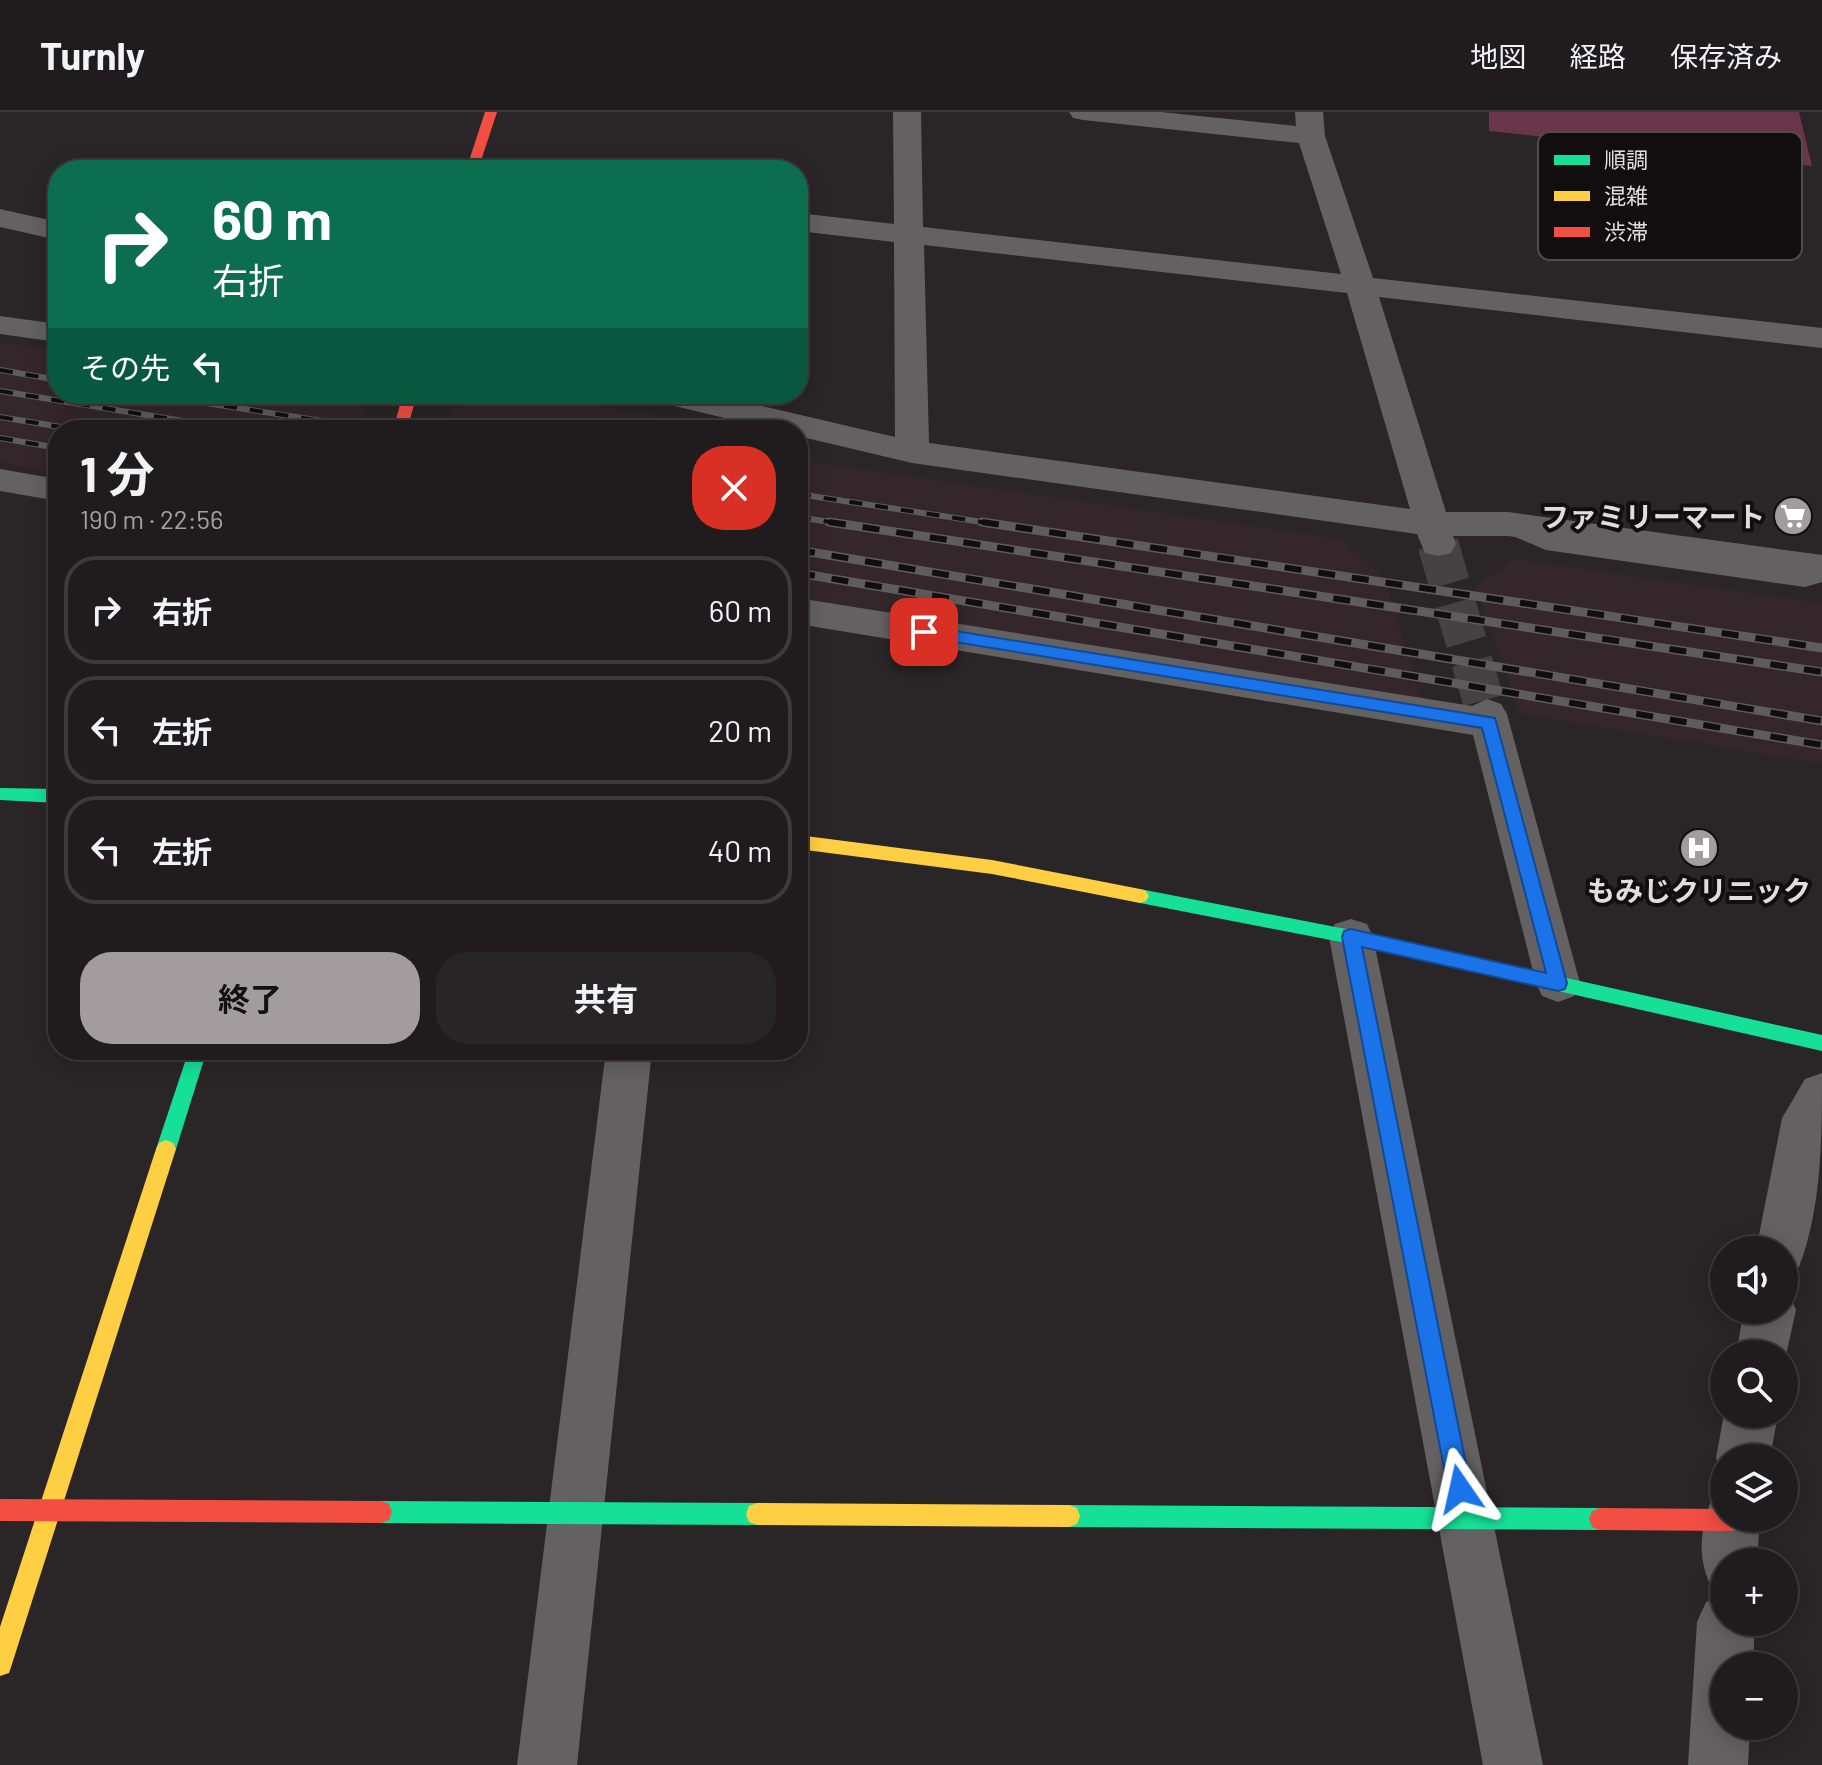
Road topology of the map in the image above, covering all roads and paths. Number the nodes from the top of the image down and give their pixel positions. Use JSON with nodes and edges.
{"nodes":[{"id":1,"x":491,"y":112,"type":"edge"},
{"id":2,"x":907,"y":112,"type":"edge"},
{"id":3,"x":1083,"y":112,"type":"edge"},
{"id":4,"x":1310,"y":124,"type":"edge"},
{"id":5,"x":475,"y":160,"type":"edge"},
{"id":6,"x":0,"y":218,"type":"edge"},
{"id":7,"x":808,"y":223,"type":"edge"},
{"id":8,"x":48,"y":229,"type":"edge"},
{"id":9,"x":907,"y":236,"type":"junction"},
{"id":10,"x":1360,"y":285,"type":"junction"},
{"id":11,"x":0,"y":325,"type":"edge"},
{"id":12,"x":48,"y":332,"type":"edge"},
{"id":13,"x":1822,"y":338,"type":"edge"},
{"id":14,"x":708,"y":404,"type":"edge"},
{"id":15,"x":776,"y":420,"type":"edge"},
{"id":16,"x":808,"y":427,"type":"edge"},
{"id":17,"x":912,"y":452,"type":"junction"},
{"id":18,"x":0,"y":480,"type":"edge"},
{"id":19,"x":48,"y":488,"type":"edge"},
{"id":20,"x":1508,"y":524,"type":"junction"},
{"id":21,"x":1434,"y":534,"type":"junction"},
{"id":22,"x":1822,"y":567,"type":"edge"},
{"id":23,"x":1822,"y":573,"type":"edge"},
{"id":24,"x":808,"y":613,"type":"edge"},
{"id":25,"x":0,"y":794,"type":"edge"},
{"id":26,"x":48,"y":796,"type":"edge"},
{"id":27,"x":808,"y":843,"type":"edge"},
{"id":28,"x":1351,"y":937,"type":"junction"},
{"id":29,"x":1558,"y":983,"type":"junction"},
{"id":30,"x":1822,"y":1043,"type":"edge"},
{"id":31,"x":195,"y":1060,"type":"edge"},
{"id":32,"x":628,"y":1060,"type":"edge"},
{"id":33,"x":1822,"y":1094,"type":"edge"},
{"id":34,"x":1784,"y":1236,"type":"edge"},
{"id":35,"x":0,"y":1510,"type":"edge"},
{"id":36,"x":50,"y":1510,"type":"junction"},
{"id":37,"x":577,"y":1515,"type":"junction"},
{"id":38,"x":1466,"y":1519,"type":"junction"},
{"id":39,"x":1731,"y":1533,"type":"edge"},
{"id":40,"x":1725,"y":1636,"type":"edge"},
{"id":41,"x":0,"y":1664,"type":"edge"},
{"id":42,"x":547,"y":1765,"type":"edge"},
{"id":43,"x":1513,"y":1765,"type":"edge"},
{"id":44,"x":1718,"y":1765,"type":"edge"}],
"edges":[{"from":1,"to":5,"type":"street"},
{"from":2,"to":9,"type":"street"},
{"from":3,"to":4,"type":"street"},
{"from":4,"to":10,"type":"street"},
{"from":6,"to":8,"type":"street"},
{"from":7,"to":9,"type":"street"},
{"from":9,"to":10,"type":"street"},
{"from":9,"to":17,"type":"street"},
{"from":10,"to":13,"type":"street"},
{"from":10,"to":21,"type":"street"},
{"from":11,"to":12,"type":"street"},
{"from":14,"to":15,"type":"street"},
{"from":16,"to":17,"type":"street"},
{"from":17,"to":21,"type":"street"},
{"from":18,"to":19,"type":"street"},
{"from":20,"to":21,"type":"street"},
{"from":20,"to":22,"type":"street"},
{"from":20,"to":23,"type":"lane"},
{"from":24,"to":29,"type":"street"},
{"from":25,"to":26,"type":"street"},
{"from":27,"to":28,"type":"street"},
{"from":28,"to":29,"type":"street"},
{"from":28,"to":38,"type":"street"},
{"from":29,"to":30,"type":"street"},
{"from":31,"to":36,"type":"street"},
{"from":32,"to":37,"type":"street"},
{"from":33,"to":34,"type":"street"},
{"from":35,"to":36,"type":"street"},
{"from":36,"to":37,"type":"street"},
{"from":36,"to":41,"type":"street"},
{"from":37,"to":38,"type":"street"},
{"from":37,"to":42,"type":"street"},
{"from":38,"to":39,"type":"street"},
{"from":38,"to":43,"type":"street"},
{"from":40,"to":44,"type":"street"}]}
